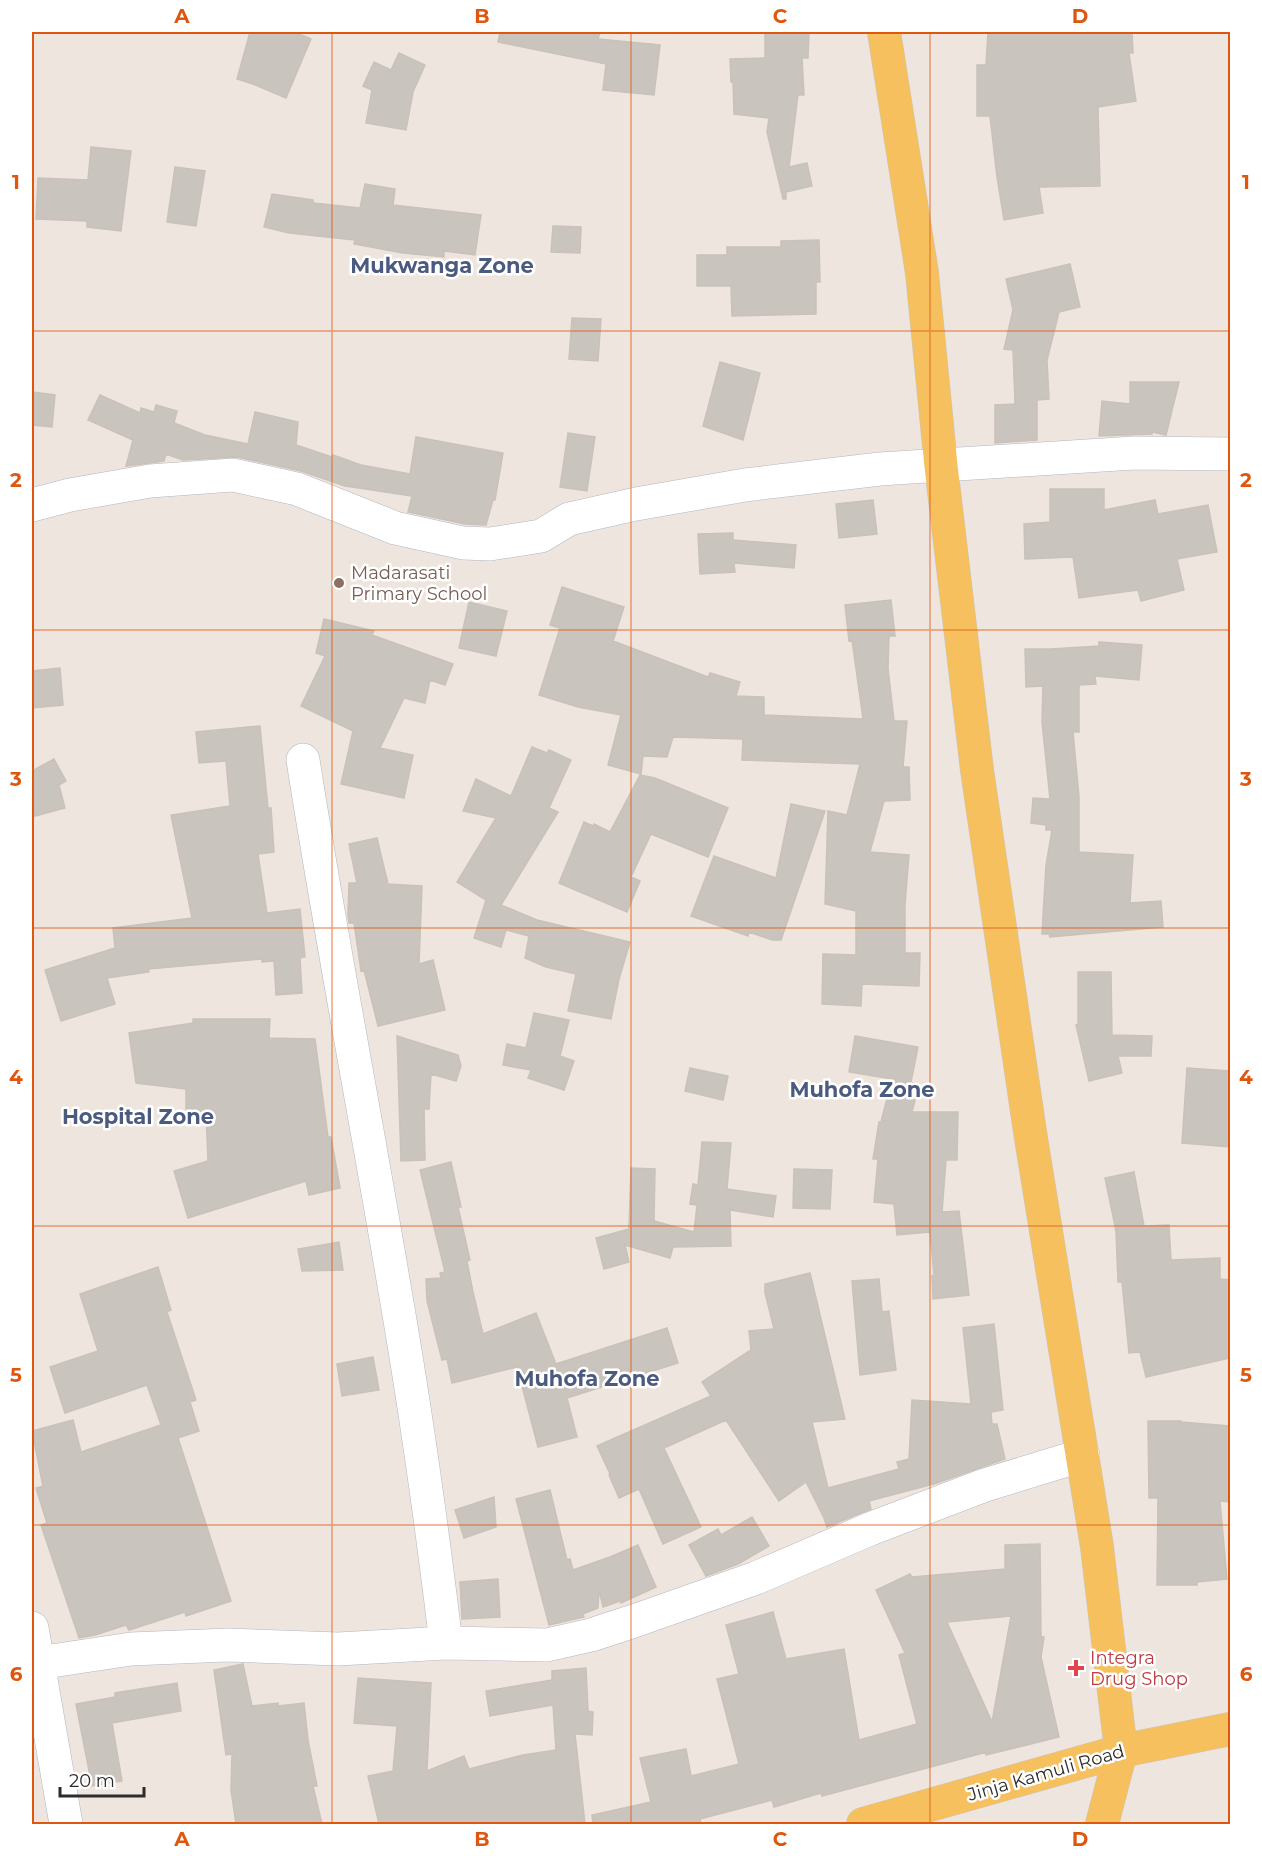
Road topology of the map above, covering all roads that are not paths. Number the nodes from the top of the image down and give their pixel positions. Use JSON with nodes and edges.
{"nodes":[{"id":1,"x":884,"y":32,"type":"edge"},
{"id":2,"x":1230,"y":454,"type":"edge"},
{"id":3,"x":941,"y":466,"type":"junction"},
{"id":4,"x":32,"y":505,"type":"edge"},
{"id":5,"x":303,"y":760,"type":"dead end"},
{"id":6,"x":1083,"y":1455,"type":"junction"},
{"id":7,"x":32,"y":1628,"type":"edge"},
{"id":8,"x":446,"y":1642,"type":"junction"},
{"id":9,"x":38,"y":1663,"type":"junction"},
{"id":10,"x":1230,"y":1729,"type":"edge"},
{"id":11,"x":1120,"y":1752,"type":"junction"},
{"id":12,"x":66,"y":1824,"type":"edge"},
{"id":13,"x":863,"y":1824,"type":"edge"},
{"id":14,"x":1102,"y":1824,"type":"edge"}],
"edges":[{"from":1,"to":3,"type":"main road"},
{"from":2,"to":3,"type":"street"},
{"from":3,"to":4,"type":"street"},
{"from":3,"to":6,"type":"main road"},
{"from":5,"to":8,"type":"street"},
{"from":6,"to":8,"type":"street"},
{"from":6,"to":11,"type":"main road"},
{"from":7,"to":9,"type":"street"},
{"from":8,"to":9,"type":"street"},
{"from":9,"to":12,"type":"street"},
{"from":10,"to":11,"type":"main road","name":"Jinja Kamuli Road"},
{"from":11,"to":13,"type":"main road","name":"Jinja Kamuli Road"},
{"from":11,"to":14,"type":"main road"}]}
